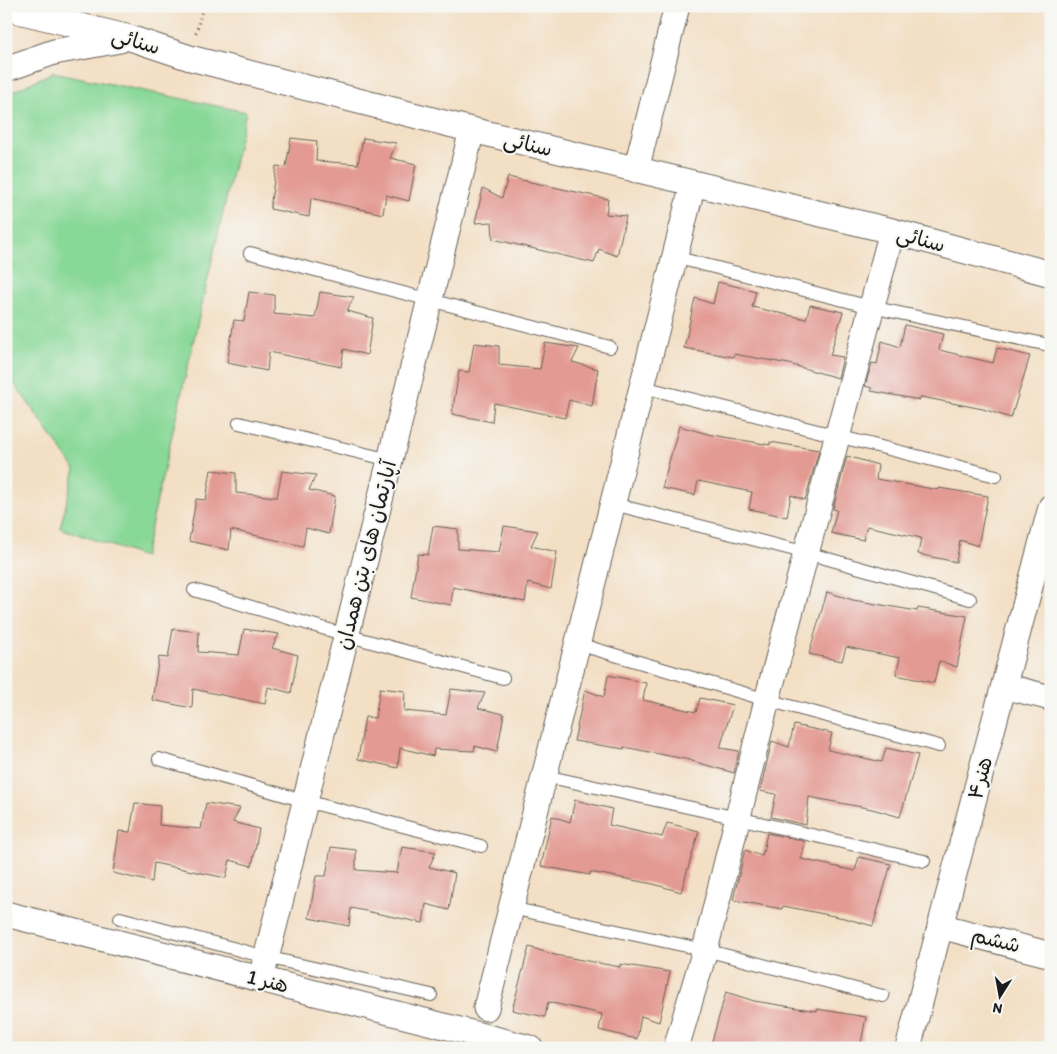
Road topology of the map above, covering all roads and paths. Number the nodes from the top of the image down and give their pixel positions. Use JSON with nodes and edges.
{"nodes":[{"id":1,"x":677,"y":6,"type":"edge"},
{"id":2,"x":6,"y":8,"type":"edge"},
{"id":3,"x":130,"y":38,"type":"junction"},
{"id":4,"x":6,"y":69,"type":"edge"},
{"id":5,"x":472,"y":130,"type":"junction"},
{"id":6,"x":636,"y":170,"type":"junction"},
{"id":7,"x":693,"y":184,"type":"junction"},
{"id":8,"x":892,"y":231,"type":"junction"},
{"id":9,"x":250,"y":253,"type":"dead end"},
{"id":10,"x":674,"y":257,"type":"junction"},
{"id":11,"x":1051,"y":274,"type":"edge"},
{"id":12,"x":429,"y":301,"type":"junction"},
{"id":13,"x":871,"y":306,"type":"junction"},
{"id":14,"x":1044,"y":344,"type":"dead end"},
{"id":15,"x":610,"y":347,"type":"dead end"},
{"id":16,"x":642,"y":387,"type":"junction"},
{"id":17,"x":239,"y":422,"type":"dead end"},
{"id":18,"x":838,"y":436,"type":"junction"},
{"id":19,"x":390,"y":460,"type":"junction"},
{"id":20,"x":996,"y":476,"type":"dead end"},
{"id":21,"x":613,"y":504,"type":"junction"},
{"id":22,"x":1051,"y":507,"type":"edge"},
{"id":23,"x":807,"y":553,"type":"junction"},
{"id":24,"x":194,"y":590,"type":"dead end"},
{"id":25,"x":970,"y":598,"type":"dead end"},
{"id":26,"x":346,"y":634,"type":"junction"},
{"id":27,"x":578,"y":644,"type":"junction"},
{"id":28,"x":503,"y":678,"type":"dead end"},
{"id":29,"x":1004,"y":686,"type":"junction"},
{"id":30,"x":1051,"y":698,"type":"edge"},
{"id":31,"x":767,"y":700,"type":"junction"},
{"id":32,"x":939,"y":746,"type":"dead end"},
{"id":33,"x":159,"y":759,"type":"dead end"},
{"id":34,"x":545,"y":776,"type":"junction"},
{"id":35,"x":305,"y":801,"type":"junction"},
{"id":36,"x":738,"y":818,"type":"junction"},
{"id":37,"x":481,"y":846,"type":"dead end"},
{"id":38,"x":924,"y":861,"type":"dead end"},
{"id":39,"x":512,"y":908,"type":"junction"},
{"id":40,"x":6,"y":914,"type":"edge"},
{"id":41,"x":120,"y":918,"type":"dead end"},
{"id":42,"x":940,"y":926,"type":"junction"},
{"id":43,"x":705,"y":950,"type":"junction"},
{"id":44,"x":1051,"y":955,"type":"edge"},
{"id":45,"x":263,"y":968,"type":"junction"},
{"id":46,"x":431,"y":996,"type":"dead end"},
{"id":47,"x":883,"y":996,"type":"dead end"},
{"id":48,"x":486,"y":1008,"type":"joint"},
{"id":49,"x":494,"y":1043,"type":"edge"},
{"id":50,"x":530,"y":1048,"type":"edge"},
{"id":51,"x":676,"y":1048,"type":"edge"},
{"id":52,"x":908,"y":1048,"type":"edge"}],
"edges":[{"from":1,"to":6,"type":"street"},
{"from":2,"to":3,"type":"street","name":"سنائی"},
{"from":3,"to":4,"type":"street"},
{"from":3,"to":5,"type":"street","name":"سنائی"},
{"from":5,"to":6,"type":"street","name":"سنائی"},
{"from":5,"to":12,"type":"street","name":"آپارتمان های بتن همدان"},
{"from":6,"to":7,"type":"street","name":"سنائی"},
{"from":7,"to":8,"type":"street","name":"سنائی"},
{"from":7,"to":10,"type":"street"},
{"from":8,"to":11,"type":"street","name":"سنائی"},
{"from":8,"to":13,"type":"street"},
{"from":9,"to":12,"type":"lane"},
{"from":10,"to":13,"type":"lane"},
{"from":10,"to":16,"type":"street"},
{"from":12,"to":15,"type":"lane"},
{"from":12,"to":19,"type":"street","name":"آپارتمان های بتن همدان"},
{"from":13,"to":14,"type":"lane"},
{"from":13,"to":18,"type":"street"},
{"from":16,"to":18,"type":"lane"},
{"from":16,"to":21,"type":"street"},
{"from":17,"to":19,"type":"lane"},
{"from":18,"to":20,"type":"lane"},
{"from":18,"to":23,"type":"street"},
{"from":19,"to":26,"type":"street","name":"آپارتمان های بتن همدان"},
{"from":21,"to":23,"type":"lane"},
{"from":21,"to":27,"type":"street"},
{"from":22,"to":29,"type":"street","name":"هنر۴"},
{"from":23,"to":25,"type":"lane"},
{"from":23,"to":31,"type":"street"},
{"from":24,"to":26,"type":"lane"},
{"from":26,"to":28,"type":"lane"},
{"from":26,"to":35,"type":"street","name":"آپارتمان های بتن همدان"},
{"from":27,"to":31,"type":"lane"},
{"from":27,"to":34,"type":"street"},
{"from":29,"to":30,"type":"street"},
{"from":29,"to":42,"type":"street","name":"هنر۴"},
{"from":31,"to":32,"type":"lane"},
{"from":31,"to":36,"type":"street"},
{"from":33,"to":35,"type":"lane"},
{"from":34,"to":36,"type":"lane"},
{"from":34,"to":39,"type":"street"},
{"from":35,"to":37,"type":"lane"},
{"from":35,"to":45,"type":"street","name":"آپارتمان های بتن همدان"},
{"from":36,"to":38,"type":"lane"},
{"from":36,"to":43,"type":"street"},
{"from":39,"to":43,"type":"lane"},
{"from":39,"to":48,"type":"street"},
{"from":40,"to":45,"type":"street","name":"هنر 1"},
{"from":41,"to":45,"type":"lane"},
{"from":42,"to":44,"type":"street","name":"ششم"},
{"from":42,"to":52,"type":"street","name":"هنر۴"},
{"from":43,"to":47,"type":"lane"},
{"from":43,"to":51,"type":"street"},
{"from":45,"to":46,"type":"lane"},
{"from":45,"to":49,"type":"street","name":"هنر 1"},
{"from":48,"to":49,"type":"lane"},
{"from":49,"to":50,"type":"street","name":"هنر 1"}]}
